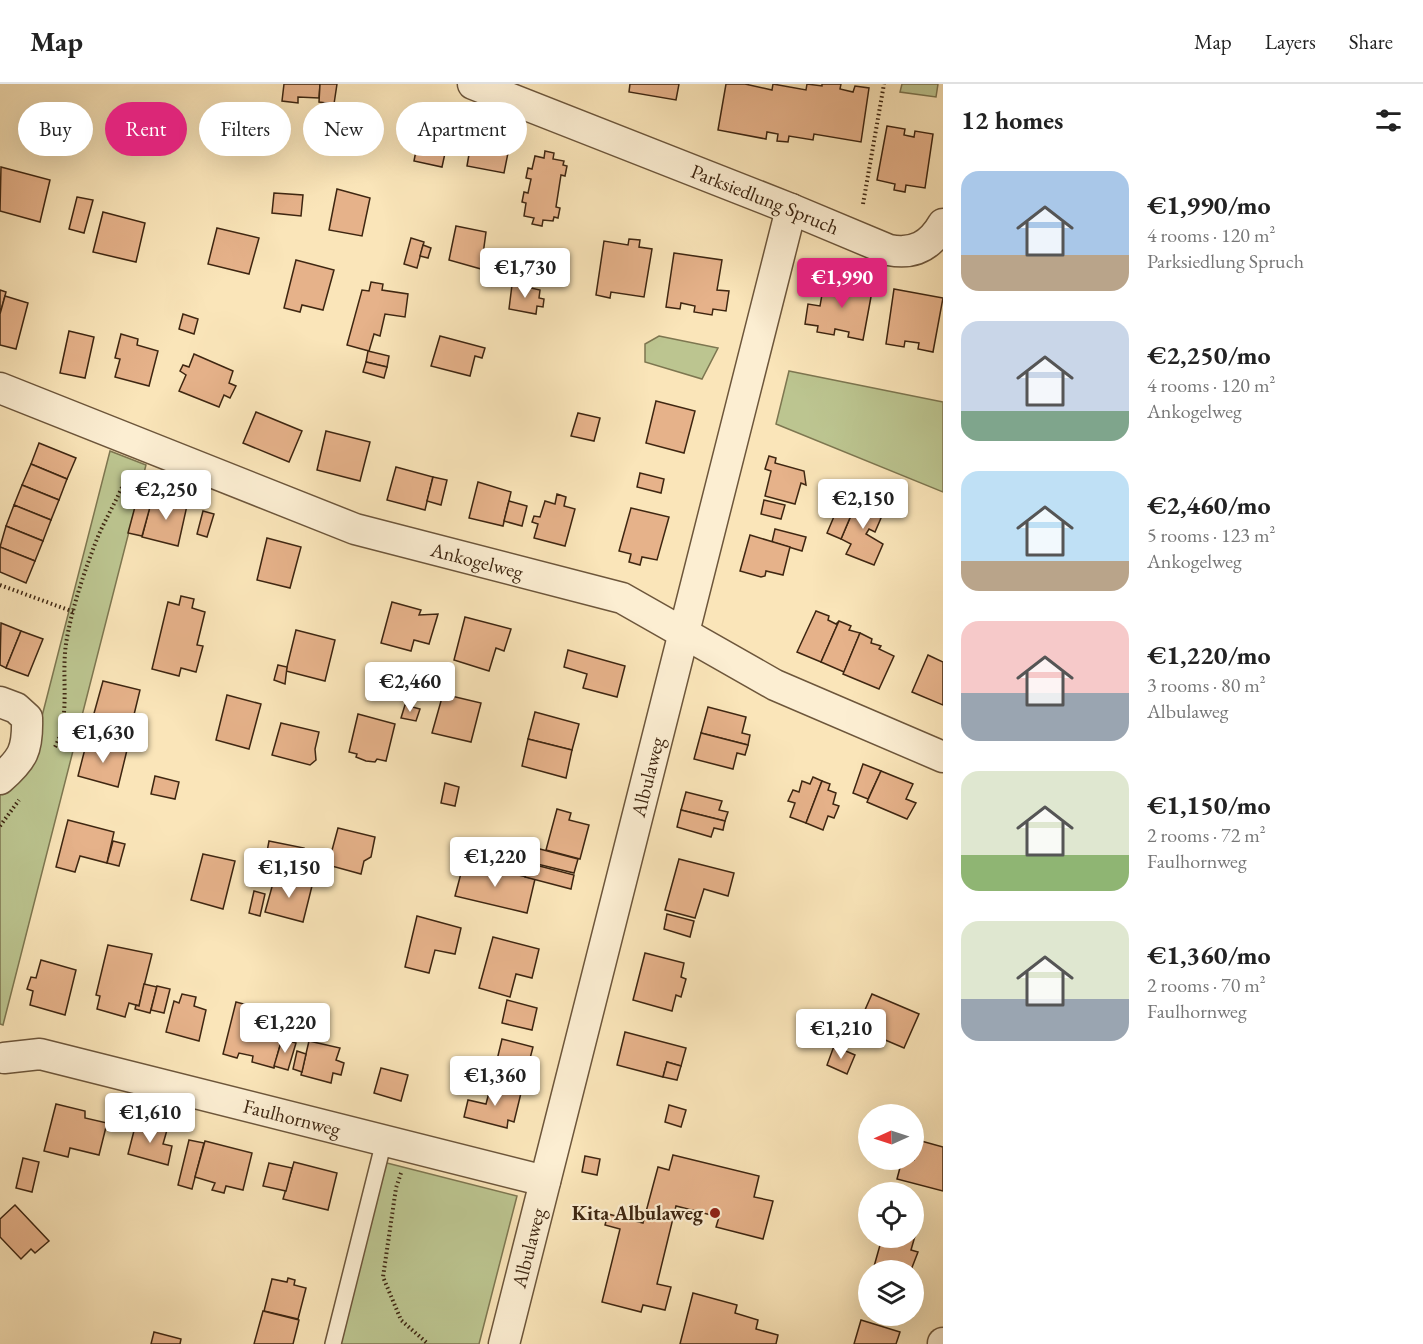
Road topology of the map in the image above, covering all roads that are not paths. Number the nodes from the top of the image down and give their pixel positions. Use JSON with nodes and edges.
{"nodes":[{"id":1,"x":473,"y":84,"type":"edge"},
{"id":2,"x":791,"y":209,"type":"junction"},
{"id":3,"x":943,"y":224,"type":"edge"},
{"id":4,"x":0,"y":388,"type":"edge"},
{"id":5,"x":683,"y":633,"type":"junction"},
{"id":6,"x":0,"y":702,"type":"edge"},
{"id":7,"x":943,"y":757,"type":"edge"},
{"id":8,"x":12,"y":786,"type":"edge"},
{"id":9,"x":4,"y":1058,"type":"dead end"},
{"id":10,"x":384,"y":1141,"type":"junction"},
{"id":11,"x":545,"y":1181,"type":"junction"},
{"id":12,"x":333,"y":1344,"type":"edge"},
{"id":13,"x":504,"y":1344,"type":"edge"}],
"edges":[{"from":1,"to":2,"type":"street","name":"Parksiedlung Spruch"},
{"from":2,"to":3,"type":"street","name":"Parksiedlung Spruch"},
{"from":2,"to":5,"type":"street","name":"Albulaweg"},
{"from":4,"to":5,"type":"street","name":"Ankogelweg"},
{"from":5,"to":7,"type":"street","name":"Ankogelweg"},
{"from":5,"to":11,"type":"street","name":"Albulaweg"},
{"from":6,"to":8,"type":"street"},
{"from":9,"to":10,"type":"street","name":"Faulhornweg"},
{"from":10,"to":11,"type":"street","name":"Faulhornweg"},
{"from":10,"to":12,"type":"lane"},
{"from":11,"to":13,"type":"street","name":"Albulaweg"}]}
